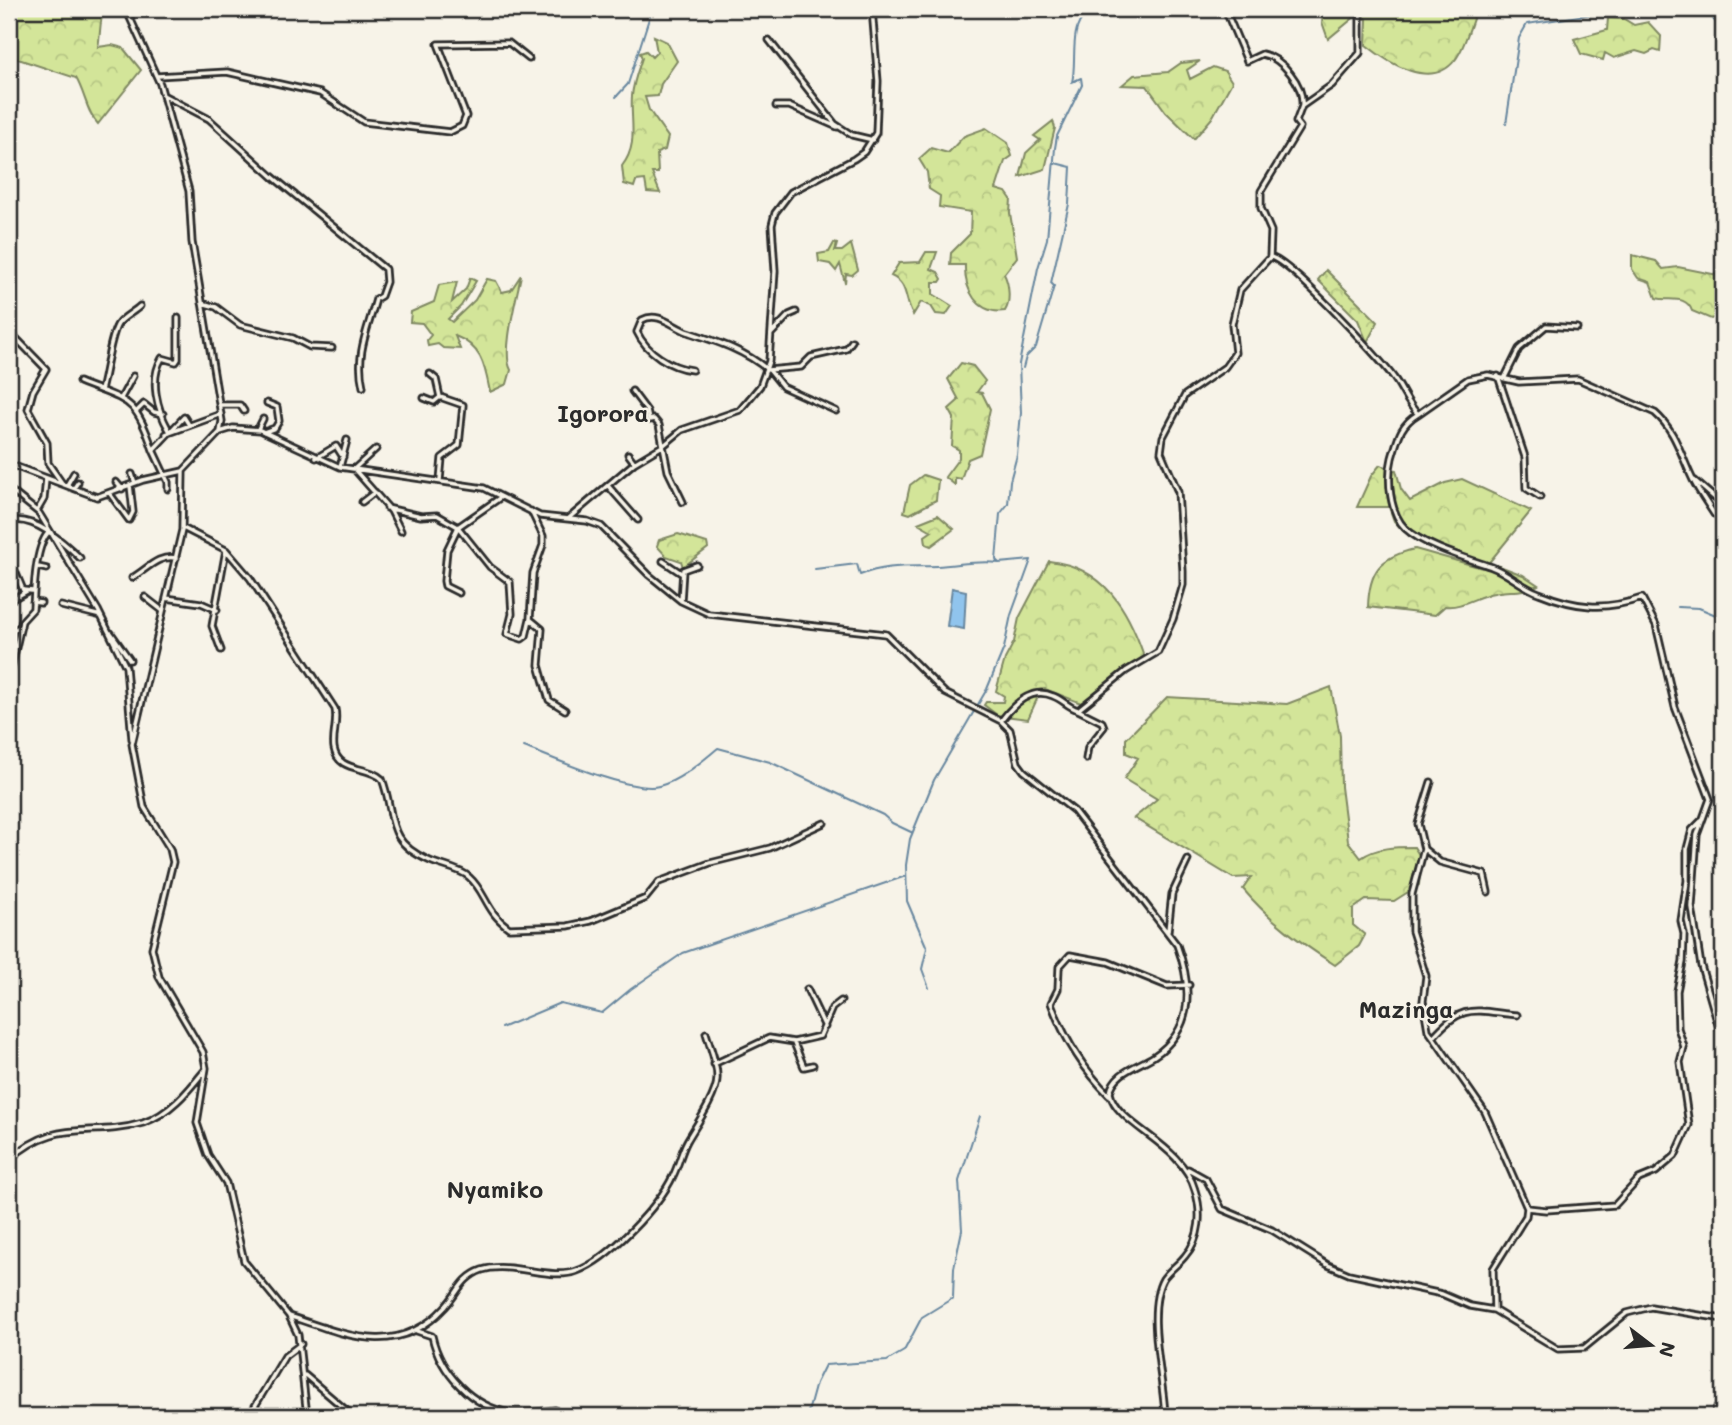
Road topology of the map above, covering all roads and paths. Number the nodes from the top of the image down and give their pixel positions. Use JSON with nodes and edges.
{"nodes":[{"id":1,"x":126,"y":9,"type":"edge"},
{"id":2,"x":872,"y":9,"type":"edge"},
{"id":3,"x":1225,"y":9,"type":"edge"},
{"id":4,"x":1360,"y":9,"type":"edge"},
{"id":5,"x":769,"y":40,"type":"dead end"},
{"id":6,"x":529,"y":60,"type":"dead end"},
{"id":7,"x":157,"y":76,"type":"junction"},
{"id":8,"x":163,"y":95,"type":"junction"},
{"id":9,"x":776,"y":106,"type":"dead end"},
{"id":10,"x":1302,"y":106,"type":"junction"},
{"id":11,"x":839,"y":128,"type":"junction"},
{"id":12,"x":873,"y":140,"type":"junction"},
{"id":13,"x":1270,"y":257,"type":"junction"},
{"id":14,"x":202,"y":303,"type":"junction"},
{"id":15,"x":140,"y":306,"type":"dead end"},
{"id":16,"x":796,"y":312,"type":"dead end"},
{"id":17,"x":178,"y":318,"type":"dead end"},
{"id":18,"x":1577,"y":328,"type":"dead end"},
{"id":19,"x":12,"y":334,"type":"dead end"},
{"id":20,"x":770,"y":336,"type":"junction"},
{"id":21,"x":852,"y":341,"type":"dead end"},
{"id":22,"x":332,"y":348,"type":"dead end"},
{"id":23,"x":692,"y":370,"type":"dead end"},
{"id":24,"x":768,"y":370,"type":"junction"},
{"id":25,"x":430,"y":374,"type":"dead end"},
{"id":26,"x":133,"y":376,"type":"dead end"},
{"id":27,"x":1498,"y":376,"type":"junction"},
{"id":28,"x":1505,"y":377,"type":"junction"},
{"id":29,"x":79,"y":382,"type":"dead end"},
{"id":30,"x":363,"y":387,"type":"dead end"},
{"id":31,"x":101,"y":390,"type":"junction"},
{"id":32,"x":632,"y":391,"type":"dead end"},
{"id":33,"x":440,"y":397,"type":"junction"},
{"id":34,"x":121,"y":398,"type":"junction"},
{"id":35,"x":424,"y":398,"type":"dead end"},
{"id":36,"x":267,"y":403,"type":"dead end"},
{"id":37,"x":219,"y":405,"type":"junction"},
{"id":38,"x":138,"y":410,"type":"junction"},
{"id":39,"x":244,"y":411,"type":"dead end"},
{"id":40,"x":836,"y":411,"type":"dead end"},
{"id":41,"x":163,"y":414,"type":"junction"},
{"id":42,"x":221,"y":414,"type":"junction"},
{"id":43,"x":1418,"y":414,"type":"junction"},
{"id":44,"x":263,"y":419,"type":"dead end"},
{"id":45,"x":222,"y":421,"type":"junction"},
{"id":46,"x":189,"y":425,"type":"junction"},
{"id":47,"x":230,"y":429,"type":"junction"},
{"id":48,"x":258,"y":429,"type":"junction"},
{"id":49,"x":167,"y":432,"type":"junction"},
{"id":50,"x":220,"y":432,"type":"junction"},
{"id":51,"x":264,"y":432,"type":"junction"},
{"id":52,"x":347,"y":440,"type":"dead end"},
{"id":53,"x":662,"y":447,"type":"junction"},
{"id":54,"x":376,"y":449,"type":"dead end"},
{"id":55,"x":153,"y":450,"type":"junction"},
{"id":56,"x":628,"y":454,"type":"dead end"},
{"id":57,"x":343,"y":457,"type":"junction"},
{"id":58,"x":316,"y":458,"type":"junction"},
{"id":59,"x":634,"y":463,"type":"junction"},
{"id":60,"x":9,"y":464,"type":"edge"},
{"id":61,"x":340,"y":467,"type":"junction"},
{"id":62,"x":354,"y":469,"type":"junction"},
{"id":63,"x":183,"y":471,"type":"junction"},
{"id":64,"x":74,"y":474,"type":"dead end"},
{"id":65,"x":132,"y":474,"type":"dead end"},
{"id":66,"x":165,"y":474,"type":"junction"},
{"id":67,"x":1692,"y":478,"type":"junction"},
{"id":68,"x":46,"y":479,"type":"junction"},
{"id":69,"x":440,"y":480,"type":"junction"},
{"id":70,"x":78,"y":482,"type":"dead end"},
{"id":71,"x":116,"y":482,"type":"dead end"},
{"id":72,"x":133,"y":484,"type":"junction"},
{"id":73,"x":65,"y":485,"type":"junction"},
{"id":74,"x":609,"y":487,"type":"junction"},
{"id":75,"x":74,"y":488,"type":"junction"},
{"id":76,"x":9,"y":489,"type":"edge"},
{"id":77,"x":122,"y":489,"type":"junction"},
{"id":78,"x":168,"y":489,"type":"dead end"},
{"id":79,"x":375,"y":492,"type":"junction"},
{"id":80,"x":110,"y":494,"type":"junction"},
{"id":81,"x":502,"y":496,"type":"junction"},
{"id":82,"x":1540,"y":497,"type":"dead end"},
{"id":83,"x":1717,"y":500,"type":"dead end"},
{"id":84,"x":362,"y":502,"type":"dead end"},
{"id":85,"x":683,"y":502,"type":"dead end"},
{"id":86,"x":387,"y":508,"type":"junction"},
{"id":87,"x":529,"y":509,"type":"junction"},
{"id":88,"x":37,"y":511,"type":"junction"},
{"id":89,"x":1723,"y":517,"type":"edge"},
{"id":90,"x":569,"y":518,"type":"junction"},
{"id":91,"x":638,"y":520,"type":"dead end"},
{"id":92,"x":9,"y":522,"type":"edge"},
{"id":93,"x":458,"y":527,"type":"junction"},
{"id":94,"x":182,"y":528,"type":"junction"},
{"id":95,"x":50,"y":531,"type":"junction"},
{"id":96,"x":401,"y":531,"type":"dead end"},
{"id":97,"x":226,"y":550,"type":"junction"},
{"id":98,"x":80,"y":558,"type":"dead end"},
{"id":99,"x":176,"y":558,"type":"junction"},
{"id":100,"x":10,"y":559,"type":"edge"},
{"id":101,"x":663,"y":561,"type":"dead end"},
{"id":102,"x":697,"y":565,"type":"dead end"},
{"id":103,"x":38,"y":567,"type":"junction"},
{"id":104,"x":47,"y":569,"type":"dead end"},
{"id":105,"x":682,"y":575,"type":"junction"},
{"id":106,"x":132,"y":578,"type":"dead end"},
{"id":107,"x":31,"y":591,"type":"junction"},
{"id":108,"x":460,"y":593,"type":"dead end"},
{"id":109,"x":145,"y":597,"type":"dead end"},
{"id":110,"x":166,"y":598,"type":"junction"},
{"id":111,"x":9,"y":601,"type":"edge"},
{"id":112,"x":681,"y":601,"type":"junction"},
{"id":113,"x":33,"y":602,"type":"junction"},
{"id":114,"x":41,"y":603,"type":"dead end"},
{"id":115,"x":61,"y":606,"type":"dead end"},
{"id":116,"x":163,"y":611,"type":"junction"},
{"id":117,"x":217,"y":611,"type":"junction"},
{"id":118,"x":101,"y":616,"type":"junction"},
{"id":119,"x":530,"y":619,"type":"junction"},
{"id":120,"x":21,"y":626,"type":"junction"},
{"id":121,"x":107,"y":629,"type":"junction"},
{"id":122,"x":9,"y":633,"type":"edge"},
{"id":123,"x":220,"y":650,"type":"dead end"},
{"id":124,"x":130,"y":660,"type":"dead end"},
{"id":125,"x":9,"y":678,"type":"edge"},
{"id":126,"x":565,"y":710,"type":"dead end"},
{"id":127,"x":1077,"y":710,"type":"junction"},
{"id":128,"x":1002,"y":721,"type":"junction"},
{"id":129,"x":132,"y":744,"type":"junction"},
{"id":130,"x":1086,"y":759,"type":"dead end"},
{"id":131,"x":1431,"y":782,"type":"dead end"},
{"id":132,"x":1704,"y":817,"type":"junction"},
{"id":133,"x":824,"y":823,"type":"dead end"},
{"id":134,"x":1424,"y":849,"type":"junction"},
{"id":135,"x":1188,"y":860,"type":"dead end"},
{"id":136,"x":1488,"y":892,"type":"dead end"},
{"id":137,"x":1168,"y":933,"type":"junction"},
{"id":138,"x":1189,"y":985,"type":"junction"},
{"id":139,"x":807,"y":989,"type":"dead end"},
{"id":140,"x":841,"y":1001,"type":"dead end"},
{"id":141,"x":1517,"y":1015,"type":"dead end"},
{"id":142,"x":825,"y":1027,"type":"junction"},
{"id":143,"x":1719,"y":1028,"type":"dead end"},
{"id":144,"x":706,"y":1033,"type":"dead end"},
{"id":145,"x":1433,"y":1037,"type":"junction"},
{"id":146,"x":794,"y":1042,"type":"junction"},
{"id":147,"x":714,"y":1064,"type":"junction"},
{"id":148,"x":813,"y":1065,"type":"dead end"},
{"id":149,"x":206,"y":1068,"type":"junction"},
{"id":150,"x":1110,"y":1096,"type":"junction"},
{"id":151,"x":9,"y":1160,"type":"edge"},
{"id":152,"x":1187,"y":1168,"type":"junction"},
{"id":153,"x":1527,"y":1208,"type":"junction"},
{"id":154,"x":1494,"y":1310,"type":"junction"},
{"id":155,"x":289,"y":1316,"type":"junction"},
{"id":156,"x":1723,"y":1319,"type":"edge"},
{"id":157,"x":417,"y":1331,"type":"junction"},
{"id":158,"x":301,"y":1344,"type":"junction"},
{"id":159,"x":305,"y":1375,"type":"junction"},
{"id":160,"x":1723,"y":1395,"type":"edge"},
{"id":161,"x":555,"y":1410,"type":"dead end"},
{"id":162,"x":249,"y":1416,"type":"edge"},
{"id":163,"x":307,"y":1416,"type":"edge"},
{"id":164,"x":353,"y":1416,"type":"edge"},
{"id":165,"x":1165,"y":1416,"type":"edge"},
{"id":166,"x":1713,"y":1416,"type":"edge"}],
"edges":[{"from":1,"to":7,"type":"street"},
{"from":2,"to":12,"type":"street"},
{"from":3,"to":10,"type":"street"},
{"from":4,"to":10,"type":"street"},
{"from":5,"to":11,"type":"street"},
{"from":6,"to":7,"type":"street"},
{"from":7,"to":8,"type":"street"},
{"from":8,"to":14,"type":"street"},
{"from":8,"to":30,"type":"street"},
{"from":9,"to":11,"type":"street"},
{"from":10,"to":13,"type":"street"},
{"from":11,"to":12,"type":"street"},
{"from":12,"to":20,"type":"street"},
{"from":13,"to":43,"type":"street"},
{"from":13,"to":127,"type":"street"},
{"from":14,"to":22,"type":"street"},
{"from":14,"to":37,"type":"street"},
{"from":15,"to":31,"type":"street"},
{"from":16,"to":20,"type":"street"},
{"from":17,"to":41,"type":"street"},
{"from":18,"to":28,"type":"street"},
{"from":19,"to":73,"type":"street"},
{"from":20,"to":24,"type":"street"},
{"from":21,"to":24,"type":"street"},
{"from":23,"to":24,"type":"street"},
{"from":24,"to":40,"type":"street"},
{"from":24,"to":53,"type":"street"},
{"from":25,"to":33,"type":"street"},
{"from":26,"to":34,"type":"street"},
{"from":27,"to":28,"type":"street"},
{"from":27,"to":43,"type":"street"},
{"from":27,"to":82,"type":"street"},
{"from":28,"to":67,"type":"street"},
{"from":29,"to":31,"type":"street"},
{"from":31,"to":34,"type":"street"},
{"from":32,"to":53,"type":"street"},
{"from":33,"to":35,"type":"street"},
{"from":33,"to":69,"type":"street"},
{"from":34,"to":38,"type":"street"},
{"from":36,"to":51,"type":"street"},
{"from":37,"to":39,"type":"street"},
{"from":37,"to":42,"type":"street"},
{"from":38,"to":41,"type":"street"},
{"from":38,"to":55,"type":"street"},
{"from":41,"to":49,"type":"street"},
{"from":42,"to":45,"type":"street"},
{"from":42,"to":46,"type":"street"},
{"from":43,"to":132,"type":"street"},
{"from":44,"to":48,"type":"street"},
{"from":45,"to":47,"type":"street"},
{"from":45,"to":50,"type":"street"},
{"from":46,"to":49,"type":"street"},
{"from":46,"to":49,"type":"street"},
{"from":47,"to":48,"type":"street"},
{"from":47,"to":50,"type":"street"},
{"from":48,"to":51,"type":"street"},
{"from":49,"to":55,"type":"street"},
{"from":50,"to":63,"type":"street"},
{"from":51,"to":58,"type":"street"},
{"from":52,"to":57,"type":"street"},
{"from":53,"to":59,"type":"street"},
{"from":53,"to":85,"type":"street"},
{"from":54,"to":62,"type":"street"},
{"from":55,"to":66,"type":"street"},
{"from":56,"to":59,"type":"street"},
{"from":57,"to":58,"type":"street"},
{"from":57,"to":61,"type":"street"},
{"from":58,"to":61,"type":"street"},
{"from":59,"to":74,"type":"street"},
{"from":60,"to":68,"type":"street"},
{"from":61,"to":62,"type":"street"},
{"from":62,"to":69,"type":"street"},
{"from":62,"to":79,"type":"street"},
{"from":63,"to":66,"type":"street"},
{"from":63,"to":94,"type":"street"},
{"from":64,"to":73,"type":"street"},
{"from":65,"to":72,"type":"street"},
{"from":66,"to":72,"type":"street"},
{"from":66,"to":78,"type":"street"},
{"from":67,"to":83,"type":"street"},
{"from":67,"to":89,"type":"street"},
{"from":68,"to":73,"type":"street"},
{"from":68,"to":88,"type":"street"},
{"from":69,"to":81,"type":"street"},
{"from":70,"to":75,"type":"street"},
{"from":71,"to":77,"type":"street"},
{"from":72,"to":77,"type":"street"},
{"from":72,"to":80,"type":"street"},
{"from":73,"to":75,"type":"street"},
{"from":74,"to":90,"type":"street"},
{"from":74,"to":91,"type":"street"},
{"from":75,"to":80,"type":"street"},
{"from":76,"to":88,"type":"street"},
{"from":77,"to":80,"type":"street"},
{"from":79,"to":84,"type":"street"},
{"from":79,"to":86,"type":"street"},
{"from":81,"to":87,"type":"street"},
{"from":81,"to":93,"type":"street"},
{"from":86,"to":93,"type":"street"},
{"from":86,"to":96,"type":"street"},
{"from":87,"to":90,"type":"street"},
{"from":87,"to":119,"type":"street"},
{"from":88,"to":95,"type":"street"},
{"from":90,"to":112,"type":"street"},
{"from":92,"to":95,"type":"street"},
{"from":93,"to":108,"type":"street"},
{"from":93,"to":119,"type":"street"},
{"from":94,"to":97,"type":"street"},
{"from":94,"to":99,"type":"street"},
{"from":95,"to":98,"type":"street"},
{"from":95,"to":103,"type":"street"},
{"from":95,"to":118,"type":"street"},
{"from":97,"to":117,"type":"street"},
{"from":97,"to":133,"type":"street"},
{"from":99,"to":106,"type":"street"},
{"from":99,"to":110,"type":"street"},
{"from":100,"to":107,"type":"street"},
{"from":101,"to":105,"type":"street"},
{"from":102,"to":105,"type":"street"},
{"from":103,"to":104,"type":"street"},
{"from":103,"to":107,"type":"street"},
{"from":105,"to":112,"type":"street"},
{"from":107,"to":111,"type":"street"},
{"from":107,"to":113,"type":"street"},
{"from":109,"to":116,"type":"street"},
{"from":110,"to":116,"type":"street"},
{"from":110,"to":117,"type":"street"},
{"from":112,"to":128,"type":"street"},
{"from":113,"to":114,"type":"street"},
{"from":113,"to":120,"type":"street"},
{"from":115,"to":118,"type":"street"},
{"from":116,"to":129,"type":"street"},
{"from":117,"to":123,"type":"street"},
{"from":118,"to":121,"type":"street"},
{"from":119,"to":126,"type":"street"},
{"from":120,"to":122,"type":"street"},
{"from":120,"to":125,"type":"street"},
{"from":121,"to":124,"type":"street"},
{"from":121,"to":129,"type":"street"},
{"from":127,"to":128,"type":"street"},
{"from":127,"to":130,"type":"street"},
{"from":128,"to":137,"type":"street"},
{"from":129,"to":149,"type":"street"},
{"from":131,"to":134,"type":"street"},
{"from":132,"to":143,"type":"street"},
{"from":132,"to":153,"type":"street"},
{"from":134,"to":136,"type":"street"},
{"from":134,"to":145,"type":"street"},
{"from":135,"to":137,"type":"street"},
{"from":137,"to":138,"type":"street"},
{"from":138,"to":150,"type":"street"},
{"from":138,"to":150,"type":"street"},
{"from":139,"to":142,"type":"street"},
{"from":140,"to":142,"type":"street"},
{"from":141,"to":145,"type":"street"},
{"from":142,"to":146,"type":"street"},
{"from":144,"to":147,"type":"street"},
{"from":145,"to":153,"type":"street"},
{"from":146,"to":147,"type":"street"},
{"from":146,"to":148,"type":"street"},
{"from":147,"to":157,"type":"street"},
{"from":149,"to":151,"type":"street"},
{"from":149,"to":155,"type":"street"},
{"from":150,"to":152,"type":"street"},
{"from":152,"to":154,"type":"street"},
{"from":152,"to":165,"type":"street"},
{"from":153,"to":154,"type":"street"},
{"from":154,"to":156,"type":"street"},
{"from":155,"to":157,"type":"street"},
{"from":155,"to":158,"type":"street"},
{"from":157,"to":161,"type":"street"},
{"from":158,"to":159,"type":"street"},
{"from":158,"to":162,"type":"street"},
{"from":159,"to":163,"type":"street"},
{"from":159,"to":164,"type":"street"},
{"from":160,"to":166,"type":"street"}]}
